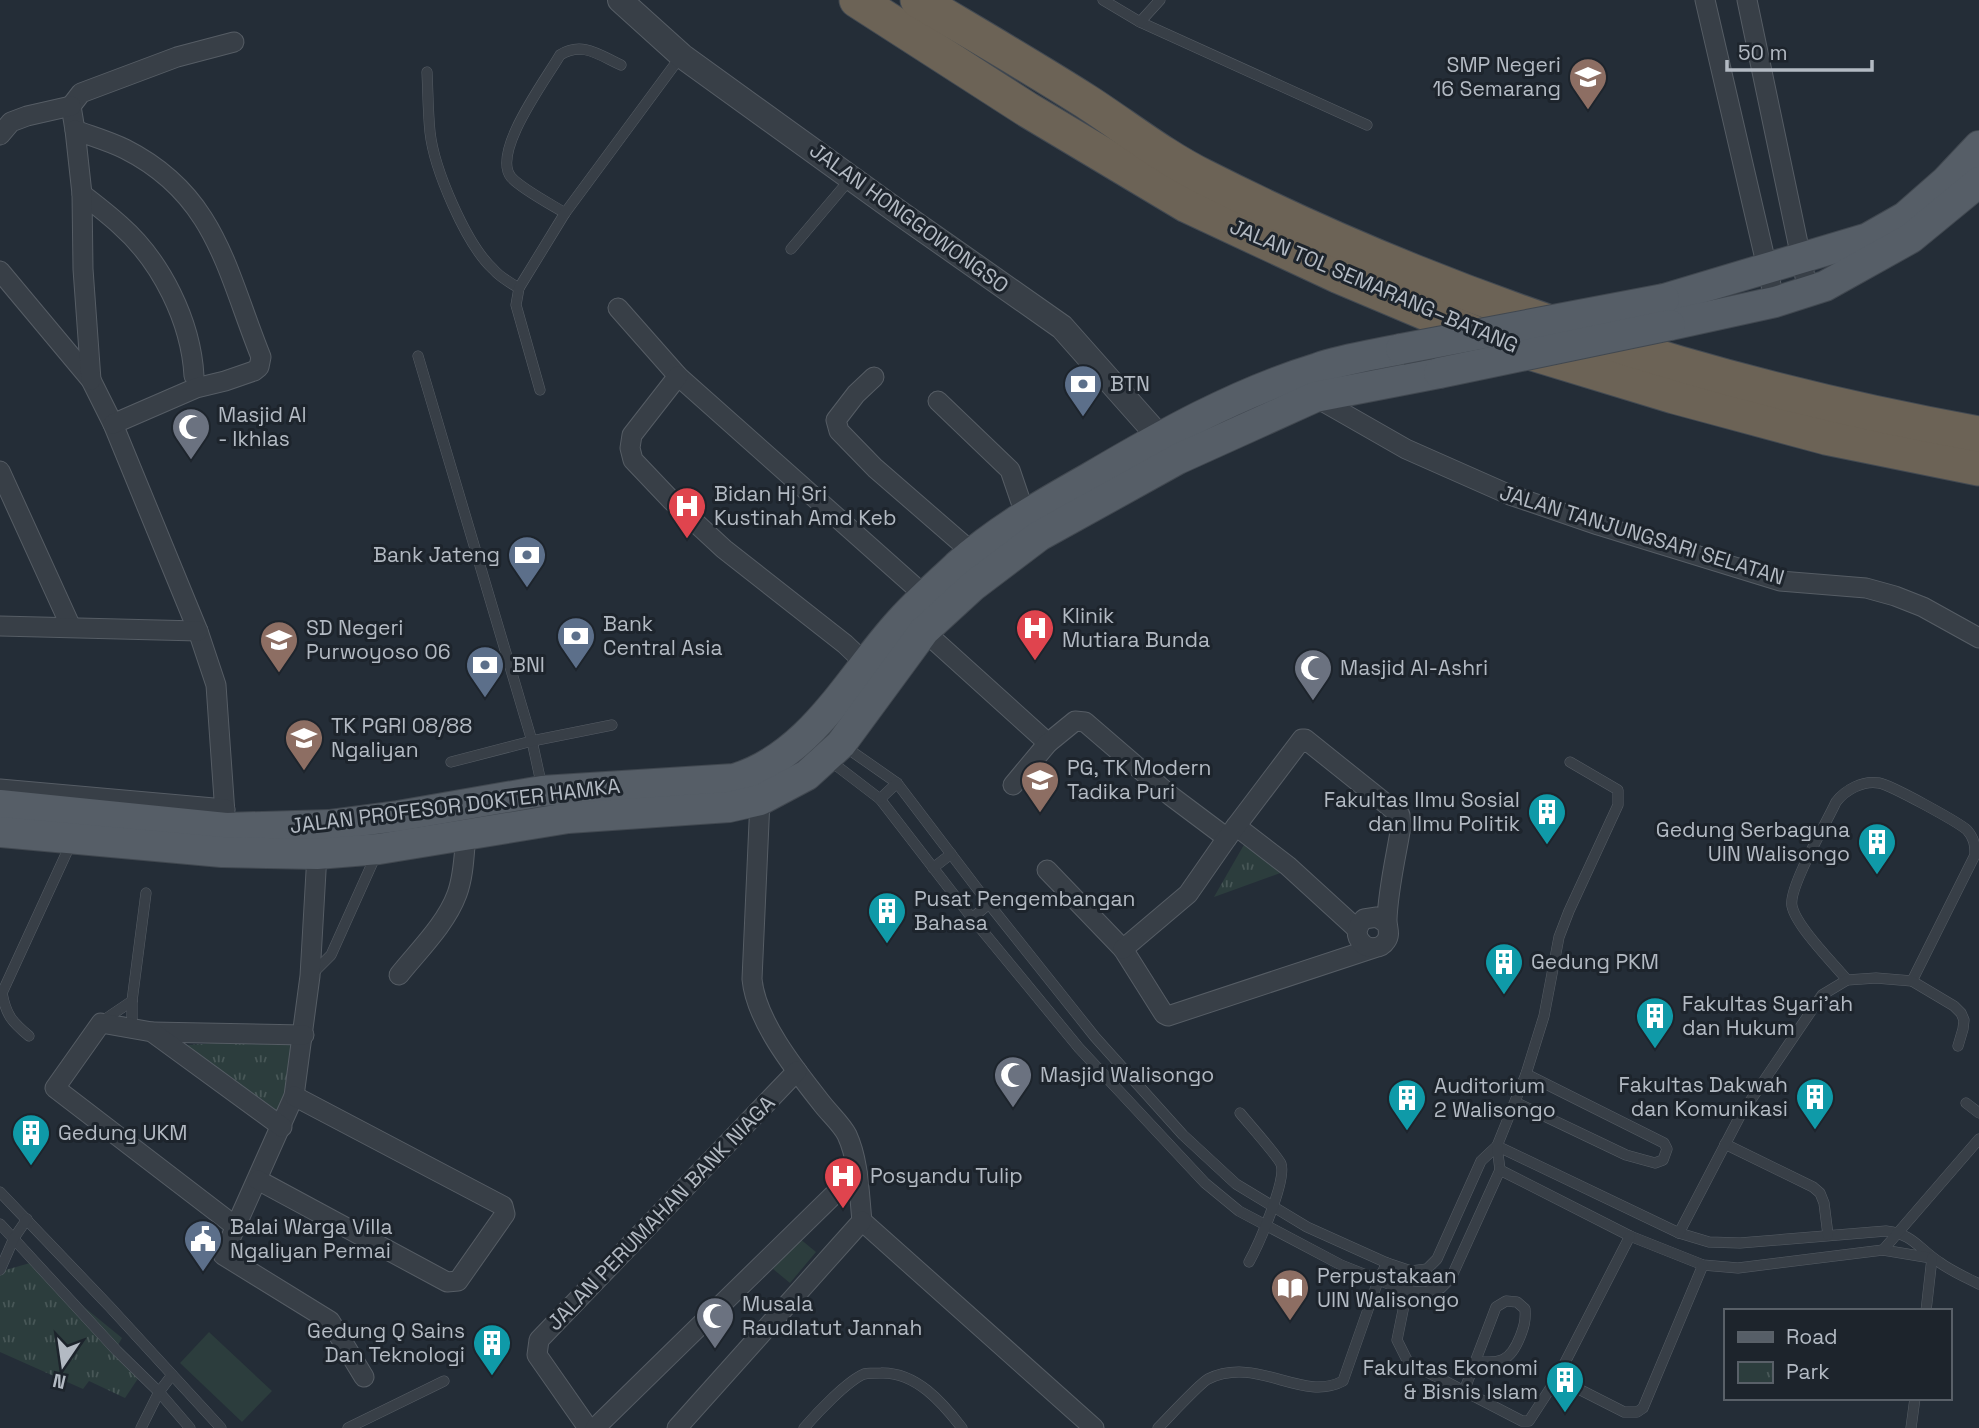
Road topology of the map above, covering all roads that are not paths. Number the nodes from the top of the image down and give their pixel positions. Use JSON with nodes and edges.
{"nodes":[{"id":1,"x":620,"y":0,"type":"edge"},
{"id":2,"x":857,"y":0,"type":"edge"},
{"id":3,"x":918,"y":0,"type":"edge"},
{"id":4,"x":1103,"y":0,"type":"edge"},
{"id":5,"x":1160,"y":0,"type":"edge"},
{"id":6,"x":1705,"y":0,"type":"edge"},
{"id":7,"x":1747,"y":0,"type":"edge"},
{"id":8,"x":1140,"y":22,"type":"junction"},
{"id":9,"x":234,"y":42,"type":"dead end"},
{"id":10,"x":682,"y":56,"type":"junction"},
{"id":11,"x":621,"y":65,"type":"dead end"},
{"id":12,"x":427,"y":72,"type":"dead end"},
{"id":13,"x":71,"y":106,"type":"junction"},
{"id":14,"x":1367,"y":125,"type":"dead end"},
{"id":15,"x":75,"y":130,"type":"junction"},
{"id":16,"x":0,"y":135,"type":"edge"},
{"id":17,"x":1979,"y":146,"type":"edge"},
{"id":18,"x":852,"y":178,"type":"junction"},
{"id":19,"x":1979,"y":182,"type":"edge"},
{"id":20,"x":82,"y":194,"type":"junction"},
{"id":21,"x":565,"y":213,"type":"junction"},
{"id":22,"x":791,"y":249,"type":"dead end"},
{"id":23,"x":1800,"y":259,"type":"junction"},
{"id":24,"x":1767,"y":269,"type":"junction"},
{"id":25,"x":0,"y":271,"type":"edge"},
{"id":26,"x":519,"y":288,"type":"junction"},
{"id":27,"x":1808,"y":291,"type":"junction"},
{"id":28,"x":1775,"y":302,"type":"junction"},
{"id":29,"x":618,"y":308,"type":"dead end"},
{"id":30,"x":1667,"y":312,"type":"junction"},
{"id":31,"x":418,"y":356,"type":"dead end"},
{"id":32,"x":194,"y":376,"type":"dead end"},
{"id":33,"x":678,"y":376,"type":"junction"},
{"id":34,"x":874,"y":377,"type":"dead end"},
{"id":35,"x":91,"y":380,"type":"junction"},
{"id":36,"x":540,"y":390,"type":"dead end"},
{"id":37,"x":1315,"y":397,"type":"junction"},
{"id":38,"x":937,"y":401,"type":"dead end"},
{"id":39,"x":113,"y":424,"type":"junction"},
{"id":40,"x":1979,"y":435,"type":"edge"},
{"id":41,"x":1159,"y":436,"type":"junction"},
{"id":42,"x":1178,"y":459,"type":"junction"},
{"id":43,"x":1979,"y":468,"type":"edge"},
{"id":44,"x":0,"y":471,"type":"edge"},
{"id":45,"x":1025,"y":514,"type":"junction"},
{"id":46,"x":983,"y":561,"type":"junction"},
{"id":47,"x":931,"y":613,"type":"junction"},
{"id":48,"x":0,"y":626,"type":"edge"},
{"id":49,"x":71,"y":627,"type":"junction"},
{"id":50,"x":198,"y":631,"type":"junction"},
{"id":51,"x":1979,"y":638,"type":"edge"},
{"id":52,"x":866,"y":664,"type":"junction"},
{"id":53,"x":612,"y":725,"type":"dead end"},
{"id":54,"x":808,"y":732,"type":"junction"},
{"id":55,"x":532,"y":741,"type":"junction"},
{"id":56,"x":1048,"y":743,"type":"junction"},
{"id":57,"x":834,"y":751,"type":"junction"},
{"id":58,"x":451,"y":762,"type":"dead end"},
{"id":59,"x":1570,"y":762,"type":"dead end"},
{"id":60,"x":897,"y":783,"type":"junction"},
{"id":61,"x":1013,"y":785,"type":"dead end"},
{"id":62,"x":0,"y":789,"type":"edge"},
{"id":63,"x":542,"y":791,"type":"junction"},
{"id":64,"x":880,"y":799,"type":"junction"},
{"id":65,"x":760,"y":800,"type":"junction"},
{"id":66,"x":0,"y":804,"type":"edge"},
{"id":67,"x":224,"y":830,"type":"junction"},
{"id":68,"x":0,"y":832,"type":"edge"},
{"id":69,"x":1231,"y":832,"type":"junction"},
{"id":70,"x":466,"y":834,"type":"junction"},
{"id":71,"x":394,"y":837,"type":"junction"},
{"id":72,"x":73,"y":839,"type":"junction"},
{"id":73,"x":317,"y":854,"type":"junction"},
{"id":74,"x":951,"y":854,"type":"junction"},
{"id":75,"x":933,"y":868,"type":"junction"},
{"id":76,"x":1047,"y":870,"type":"dead end"},
{"id":77,"x":146,"y":893,"type":"dead end"},
{"id":78,"x":989,"y":904,"type":"junction"},
{"id":79,"x":972,"y":918,"type":"junction"},
{"id":80,"x":1387,"y":924,"type":"junction"},
{"id":81,"x":1357,"y":929,"type":"junction"},
{"id":82,"x":1374,"y":948,"type":"junction"},
{"id":83,"x":1123,"y":949,"type":"junction"},
{"id":84,"x":399,"y":975,"type":"dead end"},
{"id":85,"x":310,"y":976,"type":"junction"},
{"id":86,"x":1847,"y":980,"type":"junction"},
{"id":87,"x":1912,"y":981,"type":"junction"},
{"id":88,"x":132,"y":1001,"type":"junction"},
{"id":89,"x":101,"y":1023,"type":"junction"},
{"id":90,"x":132,"y":1027,"type":"junction"},
{"id":91,"x":152,"y":1032,"type":"junction"},
{"id":92,"x":304,"y":1035,"type":"junction"},
{"id":93,"x":29,"y":1036,"type":"dead end"},
{"id":94,"x":1095,"y":1037,"type":"junction"},
{"id":95,"x":1958,"y":1046,"type":"dead end"},
{"id":96,"x":1079,"y":1048,"type":"junction"},
{"id":97,"x":797,"y":1071,"type":"junction"},
{"id":98,"x":1526,"y":1074,"type":"junction"},
{"id":99,"x":294,"y":1096,"type":"junction"},
{"id":100,"x":1515,"y":1102,"type":"junction"},
{"id":101,"x":1966,"y":1103,"type":"dead end"},
{"id":102,"x":1240,"y":1112,"type":"dead end"},
{"id":103,"x":1979,"y":1113,"type":"edge"},
{"id":104,"x":282,"y":1127,"type":"junction"},
{"id":105,"x":1979,"y":1139,"type":"edge"},
{"id":106,"x":1725,"y":1144,"type":"junction"},
{"id":107,"x":1497,"y":1146,"type":"junction"},
{"id":108,"x":1500,"y":1170,"type":"junction"},
{"id":109,"x":857,"y":1172,"type":"junction"},
{"id":110,"x":258,"y":1180,"type":"junction"},
{"id":111,"x":1236,"y":1184,"type":"junction"},
{"id":112,"x":0,"y":1192,"type":"edge"},
{"id":113,"x":1224,"y":1200,"type":"junction"},
{"id":114,"x":1273,"y":1208,"type":"junction"},
{"id":115,"x":27,"y":1219,"type":"junction"},
{"id":116,"x":862,"y":1221,"type":"junction"},
{"id":117,"x":0,"y":1224,"type":"edge"},
{"id":118,"x":1264,"y":1225,"type":"junction"},
{"id":119,"x":235,"y":1226,"type":"junction"},
{"id":120,"x":1898,"y":1232,"type":"junction"},
{"id":121,"x":1679,"y":1233,"type":"junction"},
{"id":122,"x":1828,"y":1235,"type":"junction"},
{"id":123,"x":1630,"y":1236,"type":"junction"},
{"id":124,"x":14,"y":1238,"type":"junction"},
{"id":125,"x":1883,"y":1250,"type":"junction"},
{"id":126,"x":1932,"y":1258,"type":"junction"},
{"id":127,"x":1249,"y":1262,"type":"dead end"},
{"id":128,"x":1387,"y":1263,"type":"junction"},
{"id":129,"x":1703,"y":1265,"type":"junction"},
{"id":130,"x":0,"y":1270,"type":"edge"},
{"id":131,"x":1411,"y":1271,"type":"junction"},
{"id":132,"x":1378,"y":1281,"type":"junction"},
{"id":133,"x":1979,"y":1284,"type":"edge"},
{"id":134,"x":1406,"y":1291,"type":"junction"},
{"id":135,"x":1926,"y":1309,"type":"edge"},
{"id":136,"x":1475,"y":1361,"type":"junction"},
{"id":137,"x":172,"y":1375,"type":"junction"},
{"id":138,"x":363,"y":1377,"type":"dead end"},
{"id":139,"x":1557,"y":1378,"type":"junction"},
{"id":140,"x":444,"y":1381,"type":"dead end"},
{"id":141,"x":1464,"y":1391,"type":"junction"},
{"id":142,"x":159,"y":1392,"type":"junction"},
{"id":143,"x":1915,"y":1400,"type":"edge"},
{"id":144,"x":141,"y":1428,"type":"edge"},
{"id":145,"x":190,"y":1428,"type":"edge"},
{"id":146,"x":221,"y":1428,"type":"edge"},
{"id":147,"x":348,"y":1428,"type":"edge"},
{"id":148,"x":588,"y":1428,"type":"edge"},
{"id":149,"x":595,"y":1428,"type":"edge"},
{"id":150,"x":677,"y":1428,"type":"edge"},
{"id":151,"x":804,"y":1428,"type":"edge"},
{"id":152,"x":962,"y":1428,"type":"edge"},
{"id":153,"x":1094,"y":1428,"type":"edge"},
{"id":154,"x":1158,"y":1428,"type":"edge"},
{"id":155,"x":1911,"y":1428,"type":"edge"}],
"edges":[{"from":1,"to":10,"type":"street","name":"JALAN HONGGOWONGSO"},
{"from":2,"to":43,"type":"highway","name":"JALAN TOL SEMARANG–BATANG"},
{"from":3,"to":40,"type":"highway","name":"JALAN TOL SEMARANG–BATANG"},
{"from":4,"to":8,"type":"lane"},
{"from":5,"to":8,"type":"lane"},
{"from":6,"to":24,"type":"street"},
{"from":7,"to":23,"type":"street"},
{"from":8,"to":14,"type":"lane"},
{"from":9,"to":13,"type":"street"},
{"from":10,"to":18,"type":"street","name":"JALAN HONGGOWONGSO"},
{"from":10,"to":21,"type":"lane"},
{"from":11,"to":21,"type":"lane"},
{"from":12,"to":26,"type":"lane"},
{"from":13,"to":15,"type":"street"},
{"from":13,"to":16,"type":"street"},
{"from":15,"to":20,"type":"street"},
{"from":15,"to":39,"type":"street"},
{"from":17,"to":23,"type":"main road","name":"JALAN PROFESOR DOKTER HAMKA"},
{"from":18,"to":22,"type":"lane"},
{"from":18,"to":41,"type":"street","name":"JALAN HONGGOWONGSO"},
{"from":19,"to":27,"type":"main road","name":"JALAN PROFESOR DOKTER HAMKA"},
{"from":20,"to":32,"type":"street"},
{"from":20,"to":35,"type":"street"},
{"from":21,"to":26,"type":"lane"},
{"from":23,"to":24,"type":"main road","name":"JALAN PROFESOR DOKTER HAMKA"},
{"from":23,"to":27,"type":"street"},
{"from":24,"to":28,"type":"street"},
{"from":24,"to":30,"type":"main road","name":"JALAN PROFESOR DOKTER HAMKA"},
{"from":25,"to":35,"type":"street"},
{"from":26,"to":36,"type":"lane"},
{"from":27,"to":28,"type":"main road","name":"JALAN PROFESOR DOKTER HAMKA"},
{"from":28,"to":30,"type":"main road","name":"JALAN PROFESOR DOKTER HAMKA"},
{"from":29,"to":33,"type":"street"},
{"from":30,"to":37,"type":"main road","name":"JALAN PROFESOR DOKTER HAMKA","bridge":true},
{"from":30,"to":41,"type":"main road","name":"JALAN PROFESOR DOKTER HAMKA","bridge":true},
{"from":31,"to":55,"type":"lane"},
{"from":33,"to":47,"type":"street"},
{"from":33,"to":52,"type":"street"},
{"from":34,"to":46,"type":"street"},
{"from":35,"to":39,"type":"street"},
{"from":37,"to":42,"type":"main road","name":"JALAN PROFESOR DOKTER HAMKA"},
{"from":37,"to":51,"type":"street","name":"JALAN TANJUNGSARI SELATAN"},
{"from":38,"to":45,"type":"street"},
{"from":39,"to":50,"type":"street"},
{"from":41,"to":42,"type":"street","name":"JALAN HONGGOWONGSO"},
{"from":41,"to":45,"type":"main road","name":"JALAN PROFESOR DOKTER HAMKA"},
{"from":42,"to":46,"type":"main road","name":"JALAN PROFESOR DOKTER HAMKA"},
{"from":44,"to":49,"type":"street"},
{"from":45,"to":46,"type":"main road","name":"JALAN PROFESOR DOKTER HAMKA"},
{"from":46,"to":47,"type":"main road","name":"JALAN PROFESOR DOKTER HAMKA"},
{"from":47,"to":52,"type":"main road","name":"JALAN PROFESOR DOKTER HAMKA"},
{"from":47,"to":56,"type":"street"},
{"from":47,"to":57,"type":"main road","name":"JALAN PROFESOR DOKTER HAMKA"},
{"from":48,"to":49,"type":"street"},
{"from":49,"to":50,"type":"street"},
{"from":50,"to":67,"type":"street"},
{"from":52,"to":54,"type":"main road","name":"JALAN PROFESOR DOKTER HAMKA"},
{"from":53,"to":55,"type":"lane"},
{"from":54,"to":57,"type":"main road"},
{"from":54,"to":63,"type":"main road","name":"JALAN PROFESOR DOKTER HAMKA"},
{"from":55,"to":58,"type":"lane"},
{"from":55,"to":63,"type":"lane"},
{"from":56,"to":61,"type":"street"},
{"from":56,"to":69,"type":"street"},
{"from":57,"to":60,"type":"lane"},
{"from":57,"to":64,"type":"lane"},
{"from":57,"to":65,"type":"main road","name":"JALAN PROFESOR DOKTER HAMKA"},
{"from":59,"to":98,"type":"lane"},
{"from":60,"to":64,"type":"lane"},
{"from":60,"to":74,"type":"lane"},
{"from":62,"to":67,"type":"street"},
{"from":63,"to":71,"type":"main road","name":"JALAN PROFESOR DOKTER HAMKA"},
{"from":64,"to":75,"type":"lane"},
{"from":65,"to":70,"type":"main road","name":"JALAN PROFESOR DOKTER HAMKA"},
{"from":65,"to":97,"type":"street"},
{"from":66,"to":67,"type":"main road","name":"JALAN PROFESOR DOKTER HAMKA"},
{"from":67,"to":71,"type":"main road","name":"JALAN PROFESOR DOKTER HAMKA"},
{"from":67,"to":72,"type":"main road","name":"JALAN PROFESOR DOKTER HAMKA"},
{"from":67,"to":73,"type":"main road","name":"JALAN PROFESOR DOKTER HAMKA"},
{"from":68,"to":72,"type":"main road","name":"JALAN PROFESOR DOKTER HAMKA"},
{"from":69,"to":80,"type":"street"},
{"from":69,"to":81,"type":"street"},
{"from":69,"to":83,"type":"street"},
{"from":70,"to":71,"type":"main road","name":"JALAN PROFESOR DOKTER HAMKA"},
{"from":70,"to":84,"type":"street"},
{"from":71,"to":73,"type":"main road","name":"JALAN PROFESOR DOKTER HAMKA"},
{"from":71,"to":85,"type":"lane"},
{"from":72,"to":93,"type":"lane"},
{"from":73,"to":85,"type":"street"},
{"from":74,"to":75,"type":"lane"},
{"from":74,"to":78,"type":"lane"},
{"from":75,"to":79,"type":"lane"},
{"from":76,"to":83,"type":"street"},
{"from":77,"to":88,"type":"lane"},
{"from":78,"to":79,"type":"lane"},
{"from":78,"to":94,"type":"lane"},
{"from":79,"to":96,"type":"lane"},
{"from":80,"to":81,"type":"street"},
{"from":80,"to":82,"type":"street"},
{"from":81,"to":82,"type":"street"},
{"from":82,"to":83,"type":"street"},
{"from":85,"to":92,"type":"street"},
{"from":86,"to":87,"type":"lane"},
{"from":86,"to":87,"type":"lane"},
{"from":86,"to":106,"type":"lane"},
{"from":87,"to":95,"type":"lane"},
{"from":88,"to":89,"type":"lane"},
{"from":88,"to":90,"type":"lane"},
{"from":89,"to":90,"type":"street"},
{"from":89,"to":119,"type":"street"},
{"from":90,"to":91,"type":"street"},
{"from":91,"to":92,"type":"street"},
{"from":91,"to":104,"type":"street"},
{"from":92,"to":99,"type":"street"},
{"from":94,"to":96,"type":"lane"},
{"from":94,"to":111,"type":"lane"},
{"from":96,"to":113,"type":"lane"},
{"from":97,"to":109,"type":"street"},
{"from":97,"to":148,"type":"street","name":"JALAN PERUMAHAN BANK NIAGA"},
{"from":98,"to":100,"type":"lane"},
{"from":98,"to":100,"type":"lane"},
{"from":99,"to":104,"type":"street"},
{"from":99,"to":110,"type":"street"},
{"from":100,"to":107,"type":"lane"},
{"from":101,"to":103,"type":"lane"},
{"from":102,"to":114,"type":"lane"},
{"from":104,"to":110,"type":"street"},
{"from":105,"to":120,"type":"lane"},
{"from":106,"to":121,"type":"lane"},
{"from":106,"to":122,"type":"lane"},
{"from":107,"to":108,"type":"lane"},
{"from":107,"to":121,"type":"lane"},
{"from":107,"to":131,"type":"lane"},
{"from":108,"to":123,"type":"lane"},
{"from":108,"to":134,"type":"lane"},
{"from":109,"to":116,"type":"street"},
{"from":109,"to":149,"type":"street"},
{"from":110,"to":119,"type":"street"},
{"from":111,"to":113,"type":"lane"},
{"from":111,"to":114,"type":"lane"},
{"from":112,"to":115,"type":"lane"},
{"from":113,"to":118,"type":"lane"},
{"from":114,"to":118,"type":"lane"},
{"from":114,"to":128,"type":"lane"},
{"from":115,"to":124,"type":"lane"},
{"from":115,"to":137,"type":"lane"},
{"from":116,"to":150,"type":"street"},
{"from":116,"to":153,"type":"street"},
{"from":117,"to":124,"type":"lane"},
{"from":118,"to":127,"type":"lane"},
{"from":118,"to":132,"type":"lane"},
{"from":119,"to":138,"type":"street"},
{"from":120,"to":122,"type":"lane"},
{"from":120,"to":125,"type":"lane"},
{"from":120,"to":126,"type":"lane"},
{"from":121,"to":122,"type":"lane"},
{"from":123,"to":129,"type":"lane"},
{"from":123,"to":139,"type":"lane"},
{"from":124,"to":130,"type":"lane"},
{"from":124,"to":142,"type":"lane"},
{"from":125,"to":126,"type":"lane"},
{"from":125,"to":129,"type":"lane"},
{"from":126,"to":133,"type":"lane"},
{"from":126,"to":135,"type":"lane"},
{"from":128,"to":131,"type":"lane"},
{"from":128,"to":132,"type":"lane"},
{"from":129,"to":139,"type":"lane"},
{"from":131,"to":134,"type":"lane"},
{"from":132,"to":134,"type":"lane"},
{"from":132,"to":154,"type":"lane"},
{"from":134,"to":141,"type":"lane"},
{"from":136,"to":136,"type":"lane"},
{"from":136,"to":141,"type":"lane"},
{"from":137,"to":142,"type":"lane"},
{"from":137,"to":146,"type":"lane"},
{"from":139,"to":141,"type":"lane"},
{"from":140,"to":147,"type":"lane"},
{"from":142,"to":144,"type":"lane"},
{"from":142,"to":145,"type":"lane"},
{"from":143,"to":155,"type":"lane"},
{"from":151,"to":152,"type":"lane"}]}
